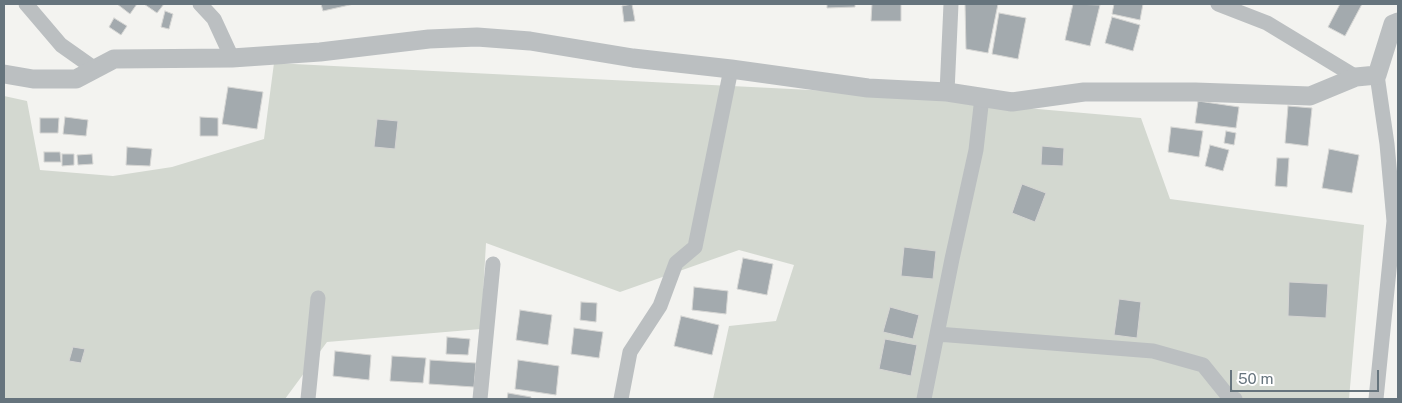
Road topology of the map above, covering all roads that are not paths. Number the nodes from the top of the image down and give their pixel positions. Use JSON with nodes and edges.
{"nodes":[{"id":1,"x":26,"y":4,"type":"edge"},
{"id":2,"x":200,"y":4,"type":"edge"},
{"id":3,"x":951,"y":4,"type":"edge"},
{"id":4,"x":1218,"y":4,"type":"edge"},
{"id":5,"x":1398,"y":22,"type":"edge"},
{"id":6,"x":232,"y":58,"type":"junction"},
{"id":7,"x":95,"y":69,"type":"junction"},
{"id":8,"x":731,"y":69,"type":"junction"},
{"id":9,"x":4,"y":74,"type":"edge"},
{"id":10,"x":1377,"y":75,"type":"junction"},
{"id":11,"x":1356,"y":77,"type":"junction"},
{"id":12,"x":947,"y":92,"type":"junction"},
{"id":13,"x":982,"y":97,"type":"junction"},
{"id":14,"x":1393,"y":144,"type":"edge"},
{"id":15,"x":492,"y":264,"type":"dead end"},
{"id":16,"x":318,"y":298,"type":"dead end"},
{"id":17,"x":937,"y":334,"type":"junction"},
{"id":18,"x":308,"y":399,"type":"edge"},
{"id":19,"x":480,"y":399,"type":"edge"},
{"id":20,"x":621,"y":399,"type":"edge"},
{"id":21,"x":924,"y":399,"type":"edge"},
{"id":22,"x":1235,"y":399,"type":"edge"},
{"id":23,"x":1376,"y":399,"type":"edge"}],
"edges":[{"from":1,"to":7,"type":"street"},
{"from":2,"to":6,"type":"street"},
{"from":3,"to":12,"type":"street"},
{"from":4,"to":11,"type":"street"},
{"from":5,"to":10,"type":"street"},
{"from":6,"to":7,"type":"street"},
{"from":6,"to":8,"type":"street"},
{"from":7,"to":9,"type":"street"},
{"from":8,"to":12,"type":"street"},
{"from":8,"to":20,"type":"street"},
{"from":10,"to":11,"type":"street"},
{"from":10,"to":14,"type":"street"},
{"from":11,"to":13,"type":"street"},
{"from":12,"to":13,"type":"street"},
{"from":13,"to":17,"type":"street"},
{"from":14,"to":23,"type":"street"},
{"from":15,"to":19,"type":"street"},
{"from":16,"to":18,"type":"street"},
{"from":17,"to":21,"type":"street"},
{"from":17,"to":22,"type":"street"}]}
